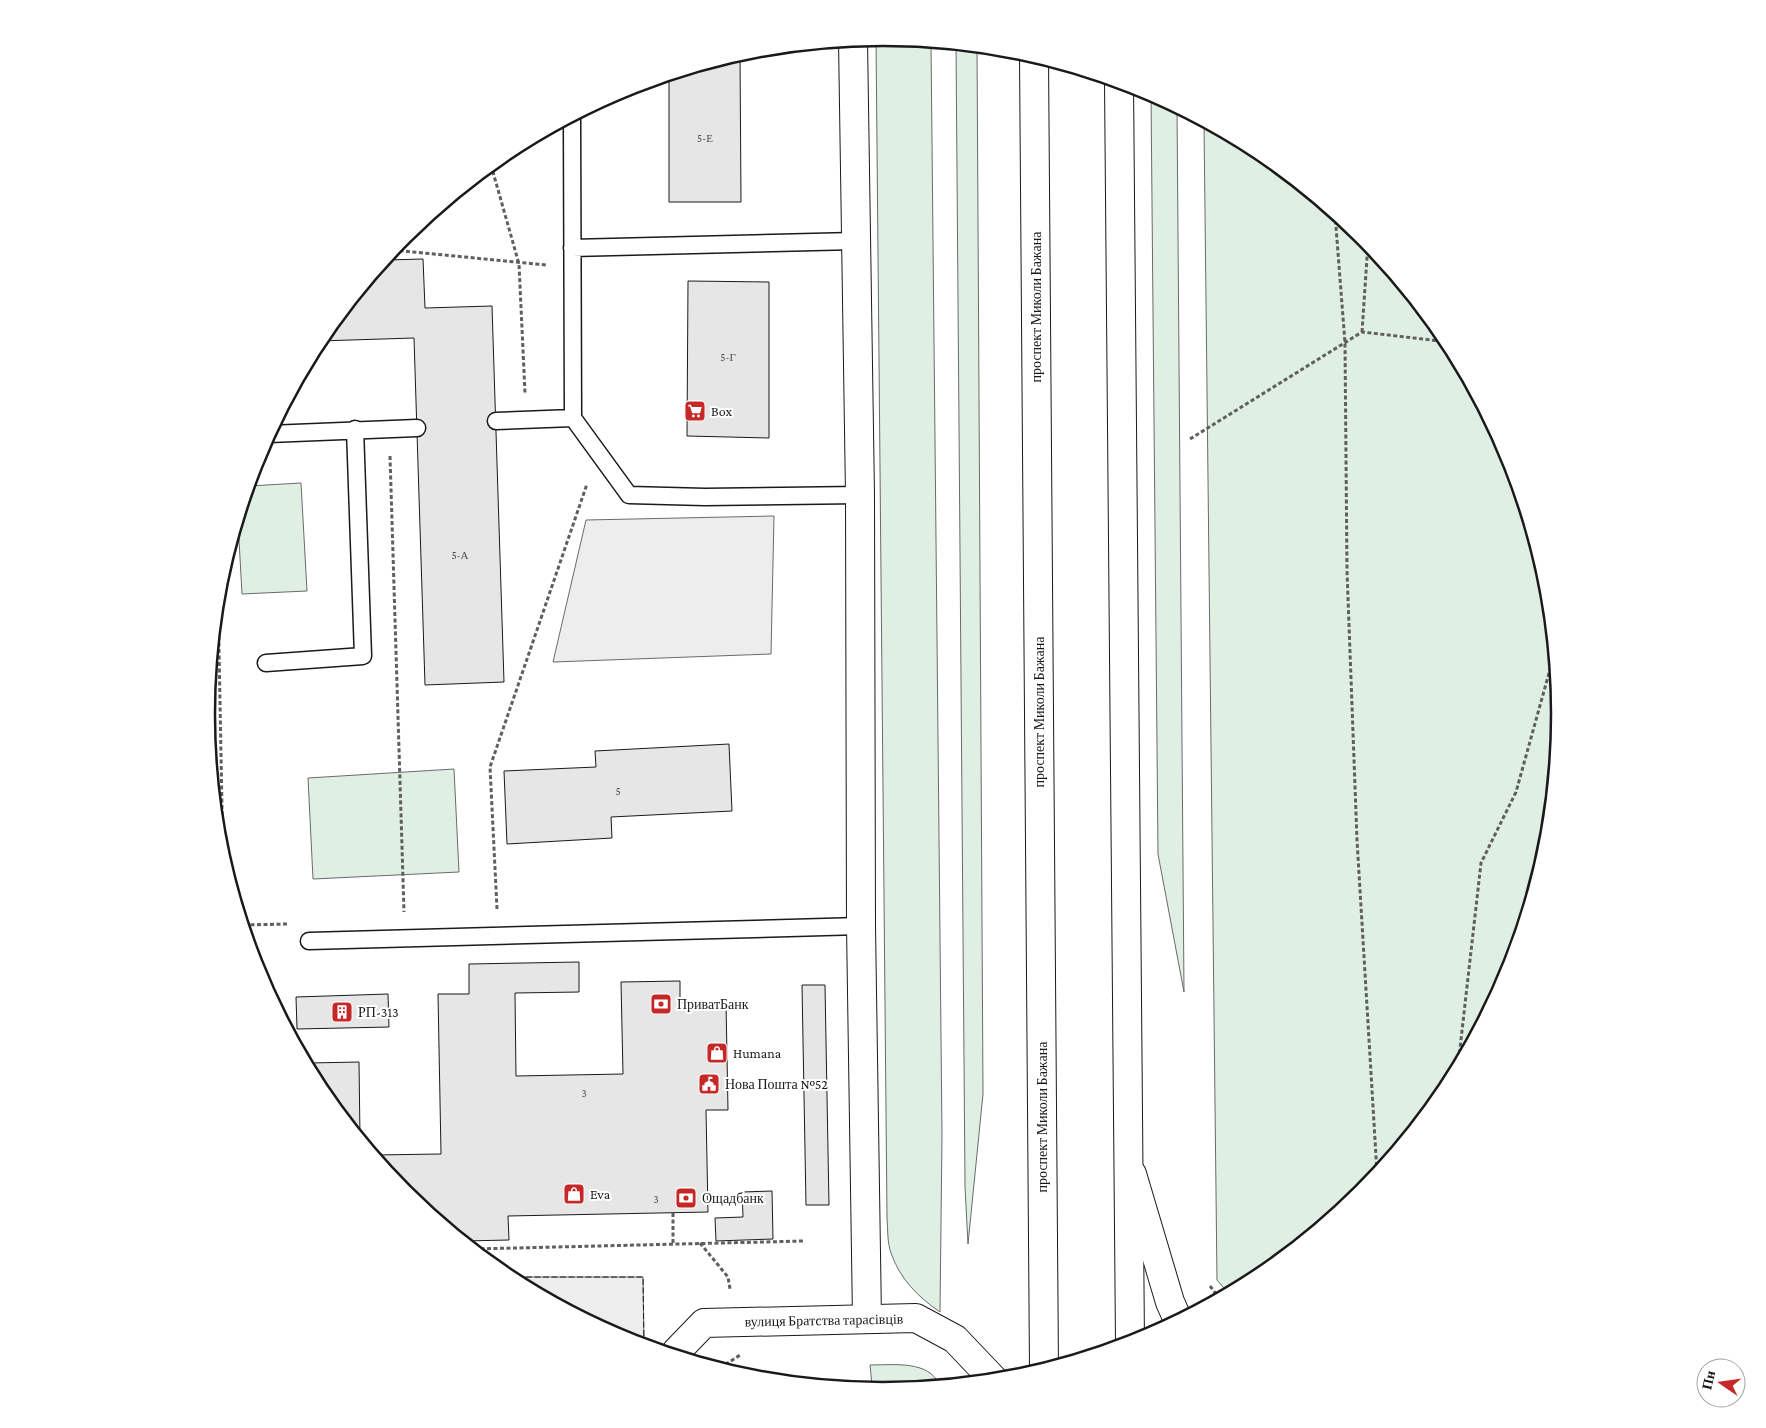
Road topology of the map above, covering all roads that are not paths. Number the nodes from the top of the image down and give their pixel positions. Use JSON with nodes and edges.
{"nodes":[{"id":1,"x":853,"y":47,"type":"edge"},
{"id":2,"x":1034,"y":64,"type":"edge"},
{"id":3,"x":1119,"y":90,"type":"edge"},
{"id":4,"x":572,"y":124,"type":"edge"},
{"id":5,"x":855,"y":241,"type":"junction"},
{"id":6,"x":572,"y":248,"type":"junction"},
{"id":7,"x":573,"y":418,"type":"junction"},
{"id":8,"x":496,"y":421,"type":"dead end"},
{"id":9,"x":417,"y":428,"type":"dead end"},
{"id":10,"x":355,"y":429,"type":"junction"},
{"id":11,"x":277,"y":434,"type":"edge"},
{"id":12,"x":860,"y":495,"type":"junction"},
{"id":13,"x":266,"y":663,"type":"dead end"},
{"id":14,"x":861,"y":926,"type":"junction"},
{"id":15,"x":309,"y":941,"type":"dead end"},
{"id":16,"x":1128,"y":1162,"type":"junction"},
{"id":17,"x":1175,"y":1314,"type":"edge"},
{"id":18,"x":868,"y":1319,"type":"junction"},
{"id":19,"x":1130,"y":1334,"type":"edge"},
{"id":20,"x":679,"y":1349,"type":"edge"},
{"id":21,"x":1044,"y":1362,"type":"edge"},
{"id":22,"x":987,"y":1373,"type":"edge"}],
"edges":[{"from":1,"to":5,"type":"main road"},
{"from":2,"to":21,"type":"main road","name":"проспект Миколи Бажана"},
{"from":3,"to":16,"type":"main road"},
{"from":4,"to":6,"type":"lane"},
{"from":5,"to":6,"type":"lane"},
{"from":5,"to":12,"type":"main road"},
{"from":6,"to":7,"type":"lane"},
{"from":7,"to":8,"type":"lane"},
{"from":7,"to":12,"type":"lane"},
{"from":9,"to":10,"type":"lane"},
{"from":10,"to":11,"type":"lane"},
{"from":10,"to":13,"type":"lane"},
{"from":12,"to":14,"type":"main road"},
{"from":14,"to":15,"type":"lane"},
{"from":14,"to":18,"type":"main road"},
{"from":16,"to":17,"type":"main road"},
{"from":16,"to":19,"type":"main road"},
{"from":18,"to":20,"type":"main road","name":"вулиця Братства тарасівців"},
{"from":18,"to":22,"type":"main road","name":"вулиця Братства тарасівців"}]}
